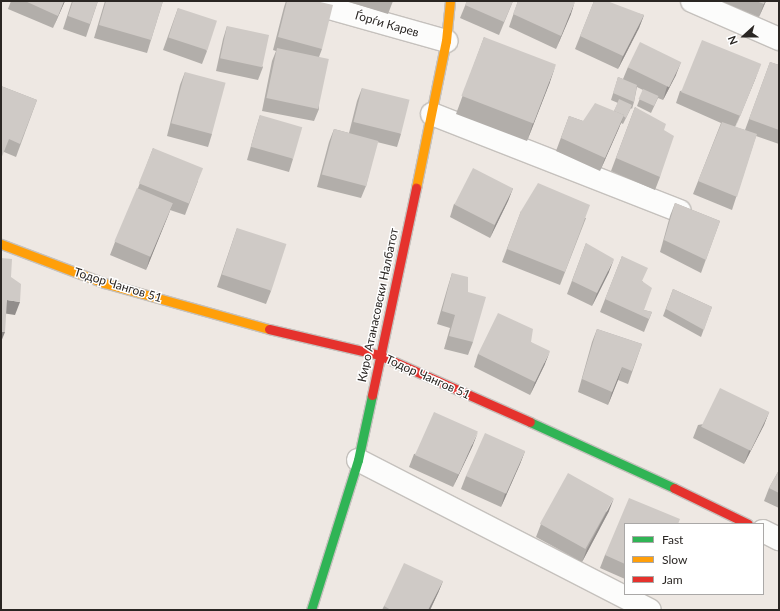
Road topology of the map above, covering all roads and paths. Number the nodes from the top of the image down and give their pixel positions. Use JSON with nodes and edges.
{"nodes":[{"id":1,"x":304,"y":1,"type":"edge"},
{"id":2,"x":450,"y":1,"type":"edge"},
{"id":3,"x":692,"y":1,"type":"edge"},
{"id":4,"x":779,"y":39,"type":"edge"},
{"id":5,"x":446,"y":41,"type":"junction"},
{"id":6,"x":432,"y":114,"type":"junction"},
{"id":7,"x":680,"y":212,"type":"edge"},
{"id":8,"x":1,"y":244,"type":"edge"},
{"id":9,"x":379,"y":355,"type":"junction"},
{"id":10,"x":358,"y":460,"type":"junction"},
{"id":11,"x":746,"y":523,"type":"edge"},
{"id":12,"x":764,"y":532,"type":"edge"},
{"id":13,"x":779,"y":539,"type":"edge"},
{"id":14,"x":311,"y":610,"type":"edge"},
{"id":15,"x":650,"y":610,"type":"edge"}],
"edges":[{"from":1,"to":5,"type":"street","name":"Ѓорѓи Карев"},
{"from":2,"to":5,"type":"street","name":"Киро Атанасовски Налбатот"},
{"from":3,"to":4,"type":"street"},
{"from":5,"to":6,"type":"street","name":"Киро Атанасовски Налбатот"},
{"from":6,"to":7,"type":"street"},
{"from":6,"to":9,"type":"street","name":"Киро Атанасовски Налбатот"},
{"from":8,"to":9,"type":"street","name":"Тодор Чангов 51"},
{"from":9,"to":10,"type":"street","name":"Киро Атанасовски Налбатот"},
{"from":9,"to":11,"type":"street","name":"Тодор Чангов 51"},
{"from":10,"to":14,"type":"street","name":"Киро Атанасовски Налбатот"},
{"from":10,"to":15,"type":"street"},
{"from":12,"to":13,"type":"street"}]}
